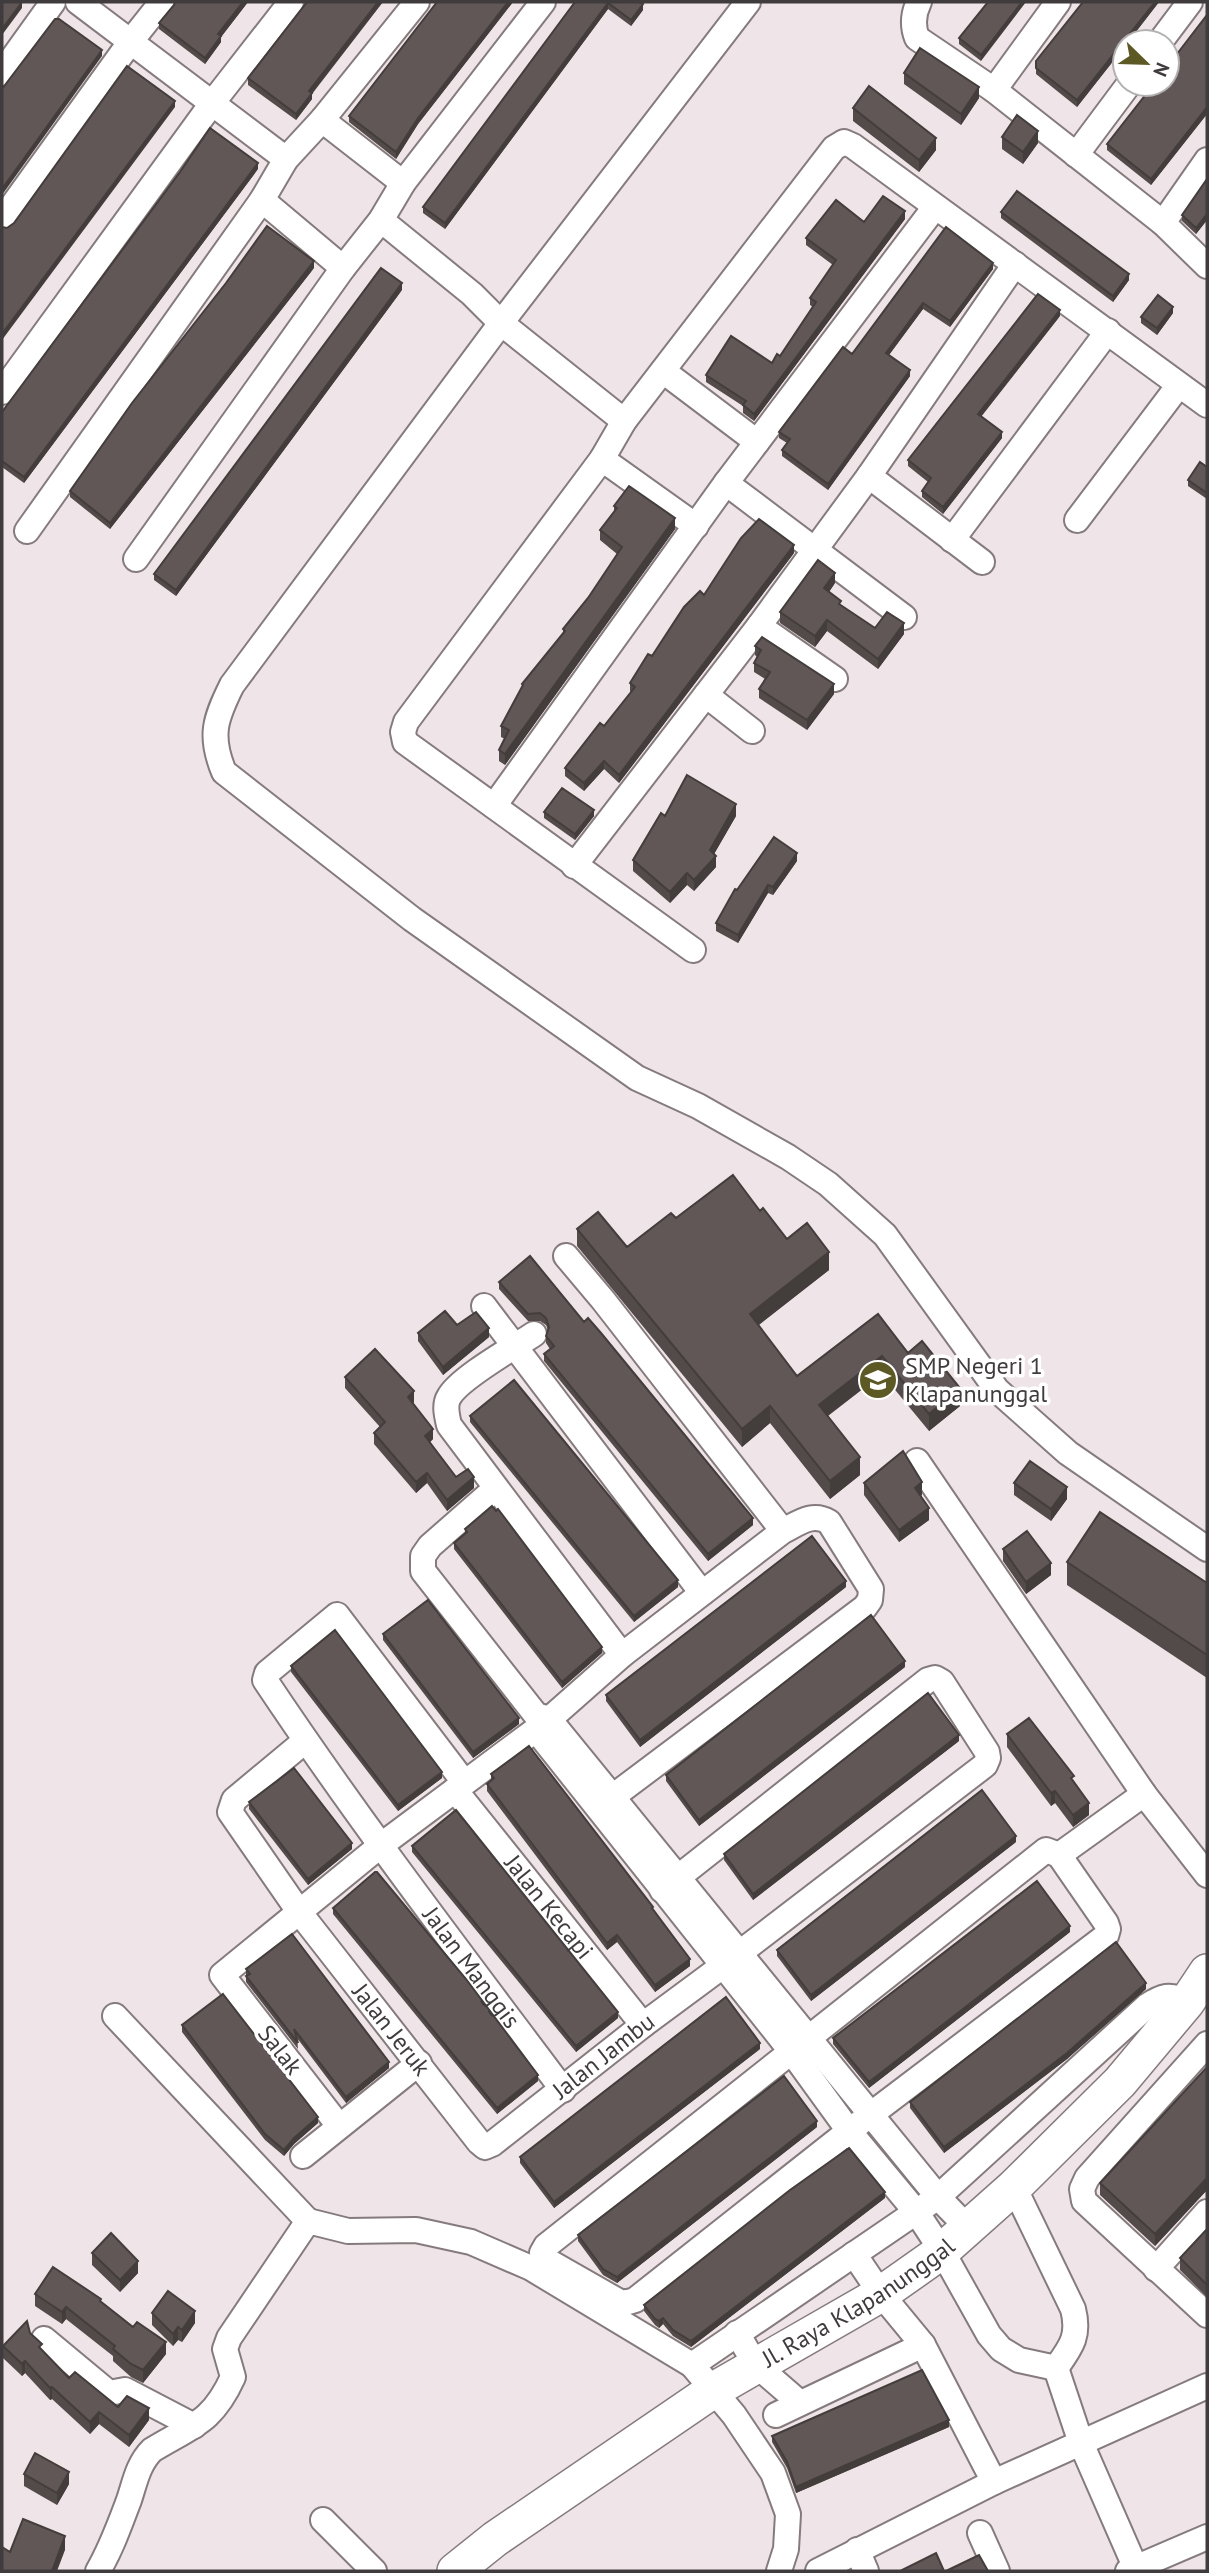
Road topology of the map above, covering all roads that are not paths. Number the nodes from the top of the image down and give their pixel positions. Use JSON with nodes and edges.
{"nodes":[{"id":1,"x":52,"y":2,"type":"edge"},
{"id":2,"x":79,"y":2,"type":"edge"},
{"id":3,"x":162,"y":2,"type":"edge"},
{"id":4,"x":291,"y":2,"type":"edge"},
{"id":5,"x":417,"y":2,"type":"edge"},
{"id":6,"x":543,"y":2,"type":"edge"},
{"id":7,"x":748,"y":2,"type":"edge"},
{"id":8,"x":919,"y":2,"type":"edge"},
{"id":9,"x":1058,"y":2,"type":"edge"},
{"id":10,"x":1190,"y":2,"type":"edge"},
{"id":11,"x":1170,"y":28,"type":"edge"},
{"id":12,"x":131,"y":41,"type":"junction"},
{"id":13,"x":2,"y":73,"type":"edge"},
{"id":14,"x":994,"y":90,"type":"junction"},
{"id":15,"x":1119,"y":98,"type":"edge"},
{"id":16,"x":213,"y":102,"type":"junction"},
{"id":17,"x":322,"y":120,"type":"junction"},
{"id":18,"x":1076,"y":155,"type":"junction"},
{"id":19,"x":286,"y":159,"type":"junction"},
{"id":20,"x":1207,"y":160,"type":"edge"},
{"id":21,"x":403,"y":183,"type":"junction"},
{"id":22,"x":262,"y":200,"type":"junction"},
{"id":23,"x":935,"y":207,"type":"junction"},
{"id":24,"x":2,"y":220,"type":"edge"},
{"id":25,"x":382,"y":220,"type":"junction"},
{"id":26,"x":1163,"y":223,"type":"junction"},
{"id":27,"x":1015,"y":264,"type":"junction"},
{"id":28,"x":1207,"y":266,"type":"edge"},
{"id":29,"x":343,"y":268,"type":"junction"},
{"id":30,"x":501,"y":323,"type":"junction"},
{"id":31,"x":1108,"y":331,"type":"junction"},
{"id":32,"x":663,"y":371,"type":"junction"},
{"id":33,"x":1179,"y":385,"type":"junction"},
{"id":34,"x":2,"y":393,"type":"edge"},
{"id":35,"x":1207,"y":405,"type":"edge"},
{"id":36,"x":624,"y":421,"type":"junction"},
{"id":37,"x":757,"y":442,"type":"junction"},
{"id":38,"x":602,"y":459,"type":"junction"},
{"id":39,"x":869,"y":476,"type":"junction"},
{"id":40,"x":726,"y":483,"type":"junction"},
{"id":41,"x":1077,"y":520,"type":"dead end"},
{"id":42,"x":696,"y":526,"type":"junction"},
{"id":43,"x":27,"y":531,"type":"dead end"},
{"id":44,"x":951,"y":540,"type":"junction"},
{"id":45,"x":815,"y":549,"type":"junction"},
{"id":46,"x":136,"y":559,"type":"dead end"},
{"id":47,"x":982,"y":562,"type":"dead end"},
{"id":48,"x":904,"y":617,"type":"dead end"},
{"id":49,"x":760,"y":625,"type":"junction"},
{"id":50,"x":835,"y":679,"type":"dead end"},
{"id":51,"x":706,"y":695,"type":"junction"},
{"id":52,"x":752,"y":731,"type":"dead end"},
{"id":53,"x":494,"y":806,"type":"junction"},
{"id":54,"x":574,"y":866,"type":"junction"},
{"id":55,"x":693,"y":950,"type":"dead end"},
{"id":56,"x":566,"y":1256,"type":"dead end"},
{"id":57,"x":484,"y":1306,"type":"dead end"},
{"id":58,"x":525,"y":1340,"type":"junction"},
{"id":59,"x":917,"y":1461,"type":"dead end"},
{"id":60,"x":495,"y":1489,"type":"junction"},
{"id":61,"x":783,"y":1531,"type":"junction"},
{"id":62,"x":1207,"y":1549,"type":"edge"},
{"id":63,"x":702,"y":1592,"type":"junction"},
{"id":64,"x":622,"y":1655,"type":"junction"},
{"id":65,"x":540,"y":1721,"type":"junction"},
{"id":66,"x":305,"y":1741,"type":"junction"},
{"id":67,"x":459,"y":1786,"type":"junction"},
{"id":68,"x":1144,"y":1794,"type":"junction"},
{"id":69,"x":606,"y":1802,"type":"junction"},
{"id":70,"x":380,"y":1846,"type":"junction"},
{"id":71,"x":1059,"y":1855,"type":"junction"},
{"id":72,"x":1207,"y":1875,"type":"edge"},
{"id":73,"x":671,"y":1883,"type":"junction"},
{"id":74,"x":300,"y":1913,"type":"junction"},
{"id":75,"x":732,"y":1959,"type":"junction"},
{"id":76,"x":1207,"y":1972,"type":"edge"},
{"id":77,"x":1187,"y":2002,"type":"junction"},
{"id":78,"x":115,"y":2016,"type":"dead end"},
{"id":79,"x":643,"y":2025,"type":"junction"},
{"id":80,"x":800,"y":2044,"type":"junction"},
{"id":81,"x":1207,"y":2044,"type":"edge"},
{"id":82,"x":419,"y":2063,"type":"junction"},
{"id":83,"x":563,"y":2090,"type":"junction"},
{"id":84,"x":872,"y":2116,"type":"junction"},
{"id":85,"x":339,"y":2126,"type":"junction"},
{"id":86,"x":849,"y":2131,"type":"junction"},
{"id":87,"x":482,"y":2146,"type":"joint"},
{"id":88,"x":303,"y":2156,"type":"dead end"},
{"id":89,"x":1014,"y":2187,"type":"junction"},
{"id":90,"x":938,"y":2197,"type":"junction"},
{"id":91,"x":917,"y":2213,"type":"junction"},
{"id":92,"x":1207,"y":2213,"type":"edge"},
{"id":93,"x":308,"y":2221,"type":"junction"},
{"id":94,"x":966,"y":2226,"type":"junction"},
{"id":95,"x":942,"y":2251,"type":"junction"},
{"id":96,"x":854,"y":2253,"type":"junction"},
{"id":97,"x":1156,"y":2269,"type":"junction"},
{"id":98,"x":881,"y":2294,"type":"junction"},
{"id":99,"x":1207,"y":2315,"type":"edge"},
{"id":100,"x":737,"y":2333,"type":"junction"},
{"id":101,"x":44,"y":2339,"type":"dead end"},
{"id":102,"x":923,"y":2345,"type":"junction"},
{"id":103,"x":755,"y":2364,"type":"junction"},
{"id":104,"x":1056,"y":2368,"type":"junction"},
{"id":105,"x":702,"y":2378,"type":"junction"},
{"id":106,"x":1207,"y":2386,"type":"edge"},
{"id":107,"x":800,"y":2403,"type":"junction"},
{"id":108,"x":776,"y":2415,"type":"dead end"},
{"id":109,"x":194,"y":2426,"type":"junction"},
{"id":110,"x":1081,"y":2443,"type":"junction"},
{"id":111,"x":994,"y":2482,"type":"junction"},
{"id":112,"x":323,"y":2520,"type":"dead end"},
{"id":113,"x":980,"y":2533,"type":"dead end"},
{"id":114,"x":1207,"y":2536,"type":"edge"},
{"id":115,"x":862,"y":2561,"type":"edge"},
{"id":116,"x":1134,"y":2570,"type":"edge"},
{"id":117,"x":98,"y":2571,"type":"edge"},
{"id":118,"x":373,"y":2571,"type":"edge"},
{"id":119,"x":455,"y":2571,"type":"edge"},
{"id":120,"x":779,"y":2571,"type":"edge"},
{"id":121,"x":818,"y":2571,"type":"edge"},
{"id":122,"x":997,"y":2571,"type":"edge"}],
"edges":[{"from":1,"to":13,"type":"street"},
{"from":2,"to":12,"type":"street"},
{"from":3,"to":12,"type":"street"},
{"from":4,"to":16,"type":"street"},
{"from":5,"to":17,"type":"street"},
{"from":6,"to":21,"type":"street"},
{"from":7,"to":30,"type":"street"},
{"from":8,"to":14,"type":"street"},
{"from":9,"to":14,"type":"street"},
{"from":10,"to":11,"type":"street"},
{"from":12,"to":16,"type":"street"},
{"from":12,"to":24,"type":"street"},
{"from":14,"to":18,"type":"street"},
{"from":15,"to":18,"type":"street"},
{"from":16,"to":19,"type":"street"},
{"from":16,"to":34,"type":"street"},
{"from":17,"to":19,"type":"street"},
{"from":17,"to":21,"type":"street"},
{"from":18,"to":26,"type":"street"},
{"from":19,"to":22,"type":"street"},
{"from":20,"to":26,"type":"street"},
{"from":21,"to":25,"type":"street"},
{"from":22,"to":29,"type":"street"},
{"from":22,"to":43,"type":"street"},
{"from":23,"to":27,"type":"street"},
{"from":23,"to":32,"type":"street"},
{"from":23,"to":37,"type":"street"},
{"from":25,"to":29,"type":"street"},
{"from":25,"to":30,"type":"street"},
{"from":26,"to":28,"type":"street"},
{"from":27,"to":31,"type":"street"},
{"from":27,"to":39,"type":"street"},
{"from":29,"to":46,"type":"street"},
{"from":30,"to":36,"type":"street"},
{"from":30,"to":62,"type":"street"},
{"from":31,"to":33,"type":"street"},
{"from":31,"to":44,"type":"street"},
{"from":32,"to":36,"type":"street"},
{"from":32,"to":37,"type":"street"},
{"from":33,"to":35,"type":"street"},
{"from":33,"to":41,"type":"street"},
{"from":36,"to":38,"type":"street"},
{"from":37,"to":40,"type":"street"},
{"from":38,"to":42,"type":"street"},
{"from":38,"to":53,"type":"street"},
{"from":39,"to":44,"type":"street"},
{"from":39,"to":45,"type":"street"},
{"from":40,"to":42,"type":"street"},
{"from":40,"to":45,"type":"street"},
{"from":42,"to":53,"type":"street"},
{"from":44,"to":47,"type":"street"},
{"from":45,"to":48,"type":"street"},
{"from":45,"to":49,"type":"street"},
{"from":49,"to":50,"type":"street"},
{"from":49,"to":51,"type":"street"},
{"from":51,"to":52,"type":"street"},
{"from":51,"to":54,"type":"street"},
{"from":53,"to":54,"type":"street"},
{"from":54,"to":55,"type":"street"},
{"from":56,"to":61,"type":"street"},
{"from":57,"to":58,"type":"street"},
{"from":58,"to":60,"type":"street"},
{"from":58,"to":63,"type":"street"},
{"from":59,"to":68,"type":"street"},
{"from":60,"to":64,"type":"street"},
{"from":60,"to":65,"type":"street"},
{"from":61,"to":63,"type":"street"},
{"from":61,"to":69,"type":"street"},
{"from":63,"to":64,"type":"street"},
{"from":64,"to":65,"type":"street"},
{"from":65,"to":67,"type":"street"},
{"from":65,"to":69,"type":"street"},
{"from":66,"to":67,"type":"street","name":"Jalan Kecapi"},
{"from":66,"to":70,"type":"street","name":"Jalan Manggis"},
{"from":66,"to":74,"type":"street","name":"Jalan Jeruk"},
{"from":67,"to":70,"type":"street"},
{"from":67,"to":79,"type":"street","name":"Jalan Kecapi"},
{"from":68,"to":71,"type":"street"},
{"from":68,"to":72,"type":"street"},
{"from":69,"to":73,"type":"street"},
{"from":70,"to":74,"type":"street"},
{"from":70,"to":83,"type":"street","name":"Jalan Manggis"},
{"from":71,"to":80,"type":"street"},
{"from":71,"to":84,"type":"street"},
{"from":73,"to":75,"type":"street"},
{"from":73,"to":75,"type":"street","name":"Jalan Jambu"},
{"from":74,"to":82,"type":"street","name":"Jalan Jeruk"},
{"from":74,"to":85,"type":"street","name":"Salak"},
{"from":75,"to":79,"type":"street","name":"Jalan Jambu"},
{"from":75,"to":80,"type":"street"},
{"from":76,"to":77,"type":"street","name":"Jl. Raya Klapanunggal"},
{"from":77,"to":89,"type":"street","name":"Jl. Raya Klapanunggal"},
{"from":77,"to":90,"type":"street"},
{"from":78,"to":93,"type":"street"},
{"from":79,"to":83,"type":"street","name":"Jalan Jambu"},
{"from":80,"to":84,"type":"street"},
{"from":80,"to":86,"type":"street"},
{"from":80,"to":86,"type":"street"},
{"from":81,"to":97,"type":"street"},
{"from":82,"to":85,"type":"street"},
{"from":82,"to":87,"type":"street","name":"Jalan Jeruk"},
{"from":83,"to":87,"type":"street","name":"Jalan Jambu"},
{"from":84,"to":86,"type":"street"},
{"from":84,"to":90,"type":"street"},
{"from":85,"to":88,"type":"street"},
{"from":86,"to":91,"type":"street"},
{"from":89,"to":94,"type":"street","name":"Jl. Raya Klapanunggal"},
{"from":89,"to":104,"type":"street"},
{"from":90,"to":91,"type":"street"},
{"from":90,"to":94,"type":"street"},
{"from":91,"to":95,"type":"street"},
{"from":91,"to":96,"type":"street"},
{"from":92,"to":97,"type":"street"},
{"from":93,"to":105,"type":"street"},
{"from":93,"to":109,"type":"street"},
{"from":94,"to":95,"type":"street","name":"Jl. Raya Klapanunggal"},
{"from":95,"to":98,"type":"street","name":"Jl. Raya Klapanunggal"},
{"from":95,"to":104,"type":"street"},
{"from":96,"to":98,"type":"street"},
{"from":96,"to":100,"type":"street"},
{"from":97,"to":99,"type":"street"},
{"from":98,"to":102,"type":"street"},
{"from":98,"to":103,"type":"street","name":"Jl. Raya Klapanunggal"},
{"from":100,"to":103,"type":"street"},
{"from":100,"to":105,"type":"street"},
{"from":101,"to":109,"type":"street"},
{"from":102,"to":107,"type":"street"},
{"from":102,"to":111,"type":"street"},
{"from":103,"to":105,"type":"street","name":"Jl. Raya Klapanunggal"},
{"from":103,"to":107,"type":"street"},
{"from":104,"to":110,"type":"street"},
{"from":105,"to":119,"type":"street","name":"Jl. Raya Klapanunggal"},
{"from":105,"to":120,"type":"street"},
{"from":106,"to":110,"type":"street"},
{"from":107,"to":108,"type":"street"},
{"from":109,"to":117,"type":"street"},
{"from":110,"to":111,"type":"street"},
{"from":110,"to":116,"type":"street"},
{"from":111,"to":115,"type":"street"},
{"from":112,"to":118,"type":"street"},
{"from":113,"to":122,"type":"street"},
{"from":114,"to":116,"type":"street"},
{"from":115,"to":121,"type":"street"}]}
